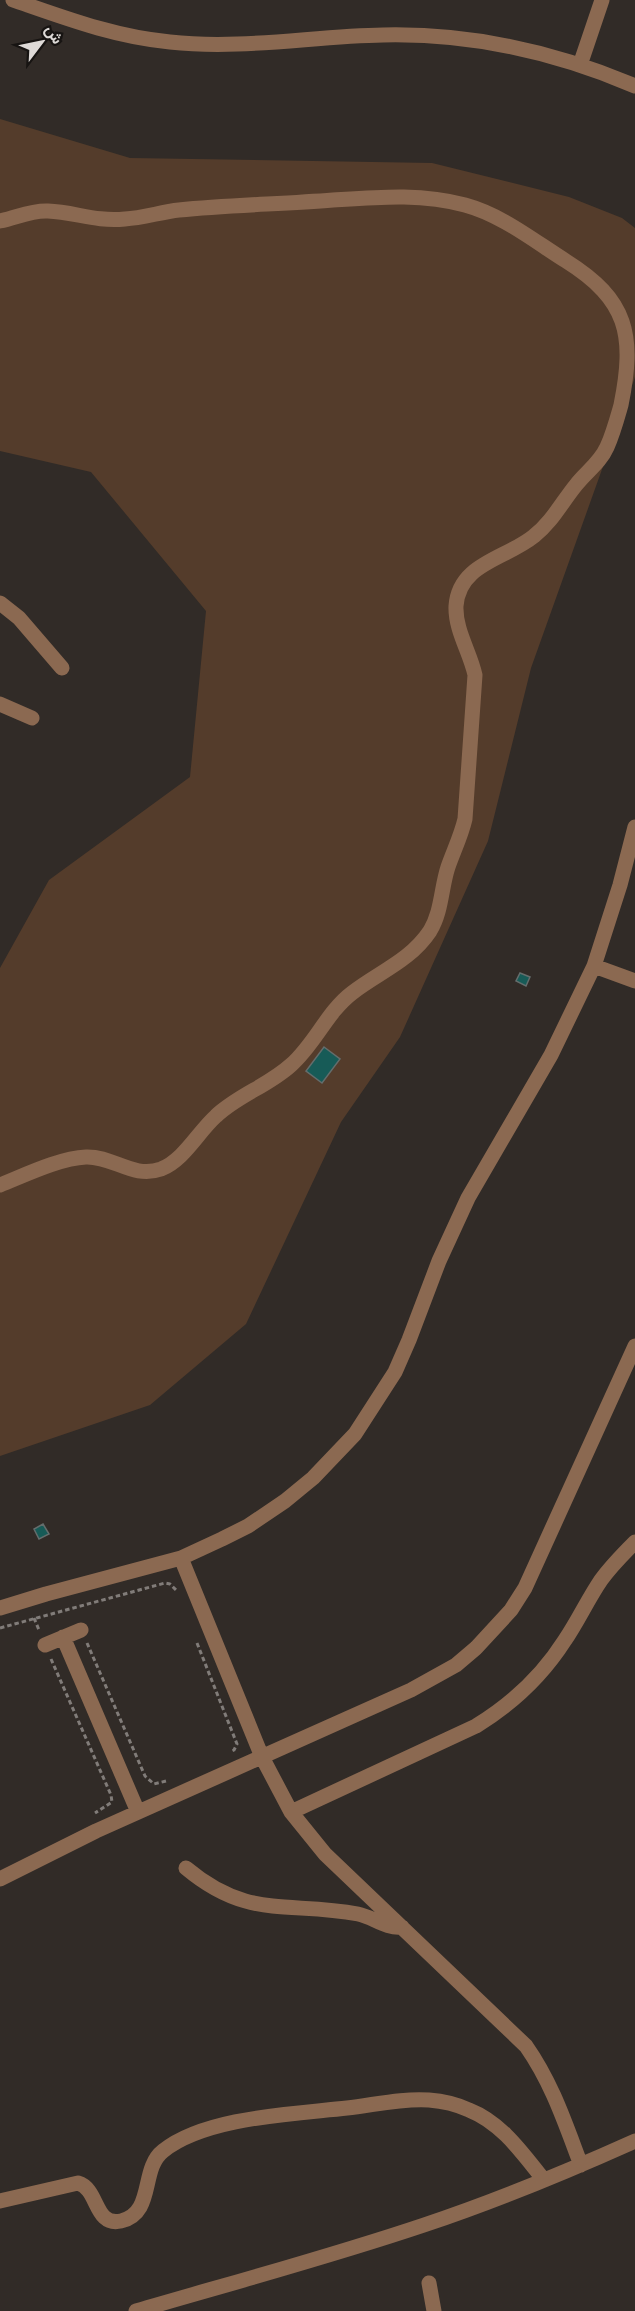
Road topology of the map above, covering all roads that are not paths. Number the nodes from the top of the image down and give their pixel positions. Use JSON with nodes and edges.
{"nodes":[{"id":1,"x":13,"y":0,"type":"edge"},
{"id":2,"x":602,"y":0,"type":"edge"},
{"id":3,"x":580,"y":65,"type":"junction"},
{"id":4,"x":635,"y":86,"type":"edge"},
{"id":5,"x":0,"y":221,"type":"edge"},
{"id":6,"x":0,"y":603,"type":"edge"},
{"id":7,"x":62,"y":668,"type":"dead end"},
{"id":8,"x":0,"y":704,"type":"edge"},
{"id":9,"x":32,"y":718,"type":"dead end"},
{"id":10,"x":635,"y":827,"type":"edge"},
{"id":11,"x":594,"y":966,"type":"junction"},
{"id":12,"x":635,"y":981,"type":"edge"},
{"id":13,"x":0,"y":1185,"type":"edge"},
{"id":14,"x":635,"y":1346,"type":"edge"},
{"id":15,"x":635,"y":1542,"type":"edge"},
{"id":16,"x":181,"y":1558,"type":"junction"},
{"id":17,"x":0,"y":1608,"type":"edge"},
{"id":18,"x":81,"y":1630,"type":"road end"},
{"id":19,"x":63,"y":1637,"type":"junction"},
{"id":20,"x":45,"y":1645,"type":"road end"},
{"id":21,"x":262,"y":1757,"type":"junction"},
{"id":22,"x":138,"y":1812,"type":"junction"},
{"id":23,"x":291,"y":1812,"type":"junction"},
{"id":24,"x":186,"y":1868,"type":"dead end"},
{"id":25,"x":0,"y":1879,"type":"edge"},
{"id":26,"x":402,"y":1927,"type":"junction"},
{"id":27,"x":635,"y":2141,"type":"edge"},
{"id":28,"x":581,"y":2165,"type":"junction"},
{"id":29,"x":544,"y":2180,"type":"junction"},
{"id":30,"x":0,"y":2201,"type":"edge"},
{"id":31,"x":429,"y":2283,"type":"dead end"},
{"id":32,"x":136,"y":2311,"type":"edge"},
{"id":33,"x":434,"y":2311,"type":"edge"}],
"edges":[{"from":1,"to":3,"type":"street"},
{"from":2,"to":3,"type":"street"},
{"from":3,"to":4,"type":"street"},
{"from":5,"to":13,"type":"street"},
{"from":6,"to":7,"type":"street"},
{"from":8,"to":9,"type":"street"},
{"from":10,"to":11,"type":"street"},
{"from":11,"to":12,"type":"street"},
{"from":11,"to":16,"type":"street"},
{"from":14,"to":21,"type":"street"},
{"from":15,"to":23,"type":"street"},
{"from":16,"to":17,"type":"street"},
{"from":16,"to":21,"type":"street"},
{"from":18,"to":19,"type":"street"},
{"from":19,"to":20,"type":"street"},
{"from":19,"to":22,"type":"street"},
{"from":21,"to":22,"type":"street"},
{"from":21,"to":23,"type":"street"},
{"from":22,"to":25,"type":"street"},
{"from":23,"to":26,"type":"street"},
{"from":24,"to":26,"type":"street"},
{"from":26,"to":28,"type":"street"},
{"from":27,"to":28,"type":"street"},
{"from":28,"to":29,"type":"street"},
{"from":29,"to":30,"type":"street"},
{"from":29,"to":32,"type":"street"},
{"from":31,"to":33,"type":"street"}]}
